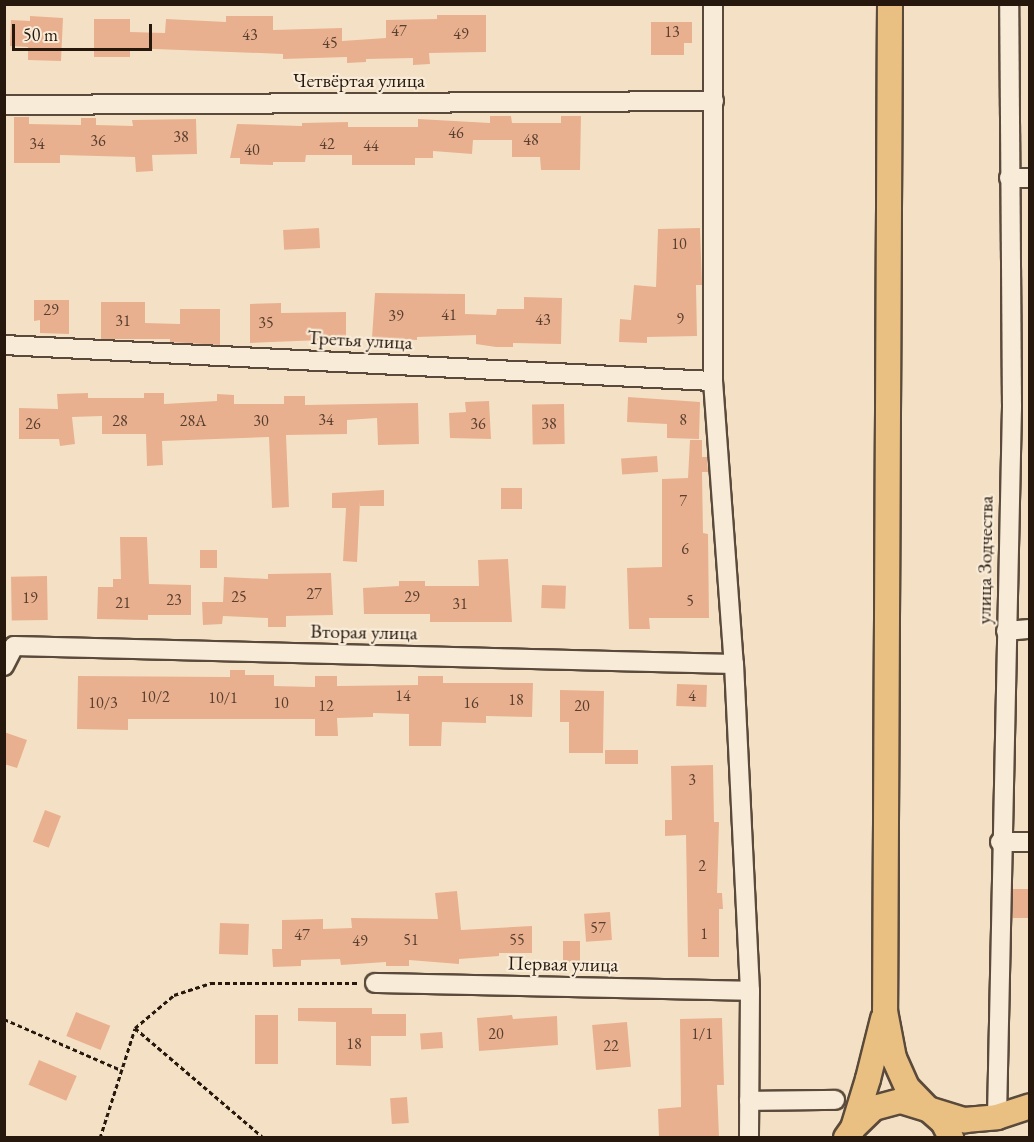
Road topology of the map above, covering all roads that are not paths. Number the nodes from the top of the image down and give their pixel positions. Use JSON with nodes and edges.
{"nodes":[{"id":1,"x":713,"y":4,"type":"edge"},
{"id":2,"x":890,"y":4,"type":"edge"},
{"id":3,"x":1009,"y":4,"type":"edge"},
{"id":4,"x":714,"y":101,"type":"junction"},
{"id":5,"x":4,"y":105,"type":"edge"},
{"id":6,"x":1029,"y":177,"type":"edge"},
{"id":7,"x":1009,"y":178,"type":"junction"},
{"id":8,"x":4,"y":345,"type":"edge"},
{"id":9,"x":713,"y":381,"type":"junction"},
{"id":10,"x":1021,"y":405,"type":"edge"},
{"id":11,"x":1029,"y":629,"type":"edge"},
{"id":12,"x":1006,"y":631,"type":"junction"},
{"id":13,"x":734,"y":664,"type":"junction"},
{"id":14,"x":4,"y":666,"type":"edge"},
{"id":15,"x":1000,"y":842,"type":"junction"},
{"id":16,"x":1029,"y":842,"type":"edge"},
{"id":17,"x":375,"y":983,"type":"road end"},
{"id":18,"x":750,"y":991,"type":"junction"},
{"id":19,"x":885,"y":1011,"type":"junction"},
{"id":20,"x":835,"y":1100,"type":"dead end"},
{"id":21,"x":749,"y":1101,"type":"junction"},
{"id":22,"x":1029,"y":1106,"type":"edge"},
{"id":23,"x":928,"y":1109,"type":"junction"},
{"id":24,"x":997,"y":1116,"type":"junction"},
{"id":25,"x":850,"y":1134,"type":"edge"},
{"id":26,"x":749,"y":1137,"type":"edge"},
{"id":27,"x":951,"y":1137,"type":"edge"},
{"id":28,"x":979,"y":1137,"type":"edge"}],
"edges":[{"from":1,"to":4,"type":"street"},
{"from":2,"to":19,"type":"main road"},
{"from":3,"to":7,"type":"street","name":"улица Зодчества"},
{"from":4,"to":5,"type":"street","name":"Четвёртая улица"},
{"from":4,"to":9,"type":"street"},
{"from":6,"to":7,"type":"street"},
{"from":7,"to":10,"type":"street","name":"улица Зодчества"},
{"from":8,"to":9,"type":"street","name":"Третья улица"},
{"from":9,"to":13,"type":"street"},
{"from":10,"to":12,"type":"street","name":"улица Зодчества"},
{"from":11,"to":12,"type":"street"},
{"from":12,"to":15,"type":"street","name":"улица Зодчества"},
{"from":13,"to":14,"type":"street","name":"Вторая улица"},
{"from":13,"to":18,"type":"street"},
{"from":15,"to":16,"type":"street"},
{"from":15,"to":24,"type":"street","name":"улица Зодчества"},
{"from":17,"to":18,"type":"street","name":"Первая улица"},
{"from":18,"to":21,"type":"street"},
{"from":19,"to":23,"type":"main road"},
{"from":19,"to":25,"type":"main road"},
{"from":20,"to":21,"type":"street"},
{"from":21,"to":26,"type":"street"},
{"from":22,"to":24,"type":"main road"},
{"from":23,"to":24,"type":"main road"},
{"from":23,"to":25,"type":"main road"},
{"from":23,"to":27,"type":"main road"},
{"from":24,"to":28,"type":"main road"}]}
